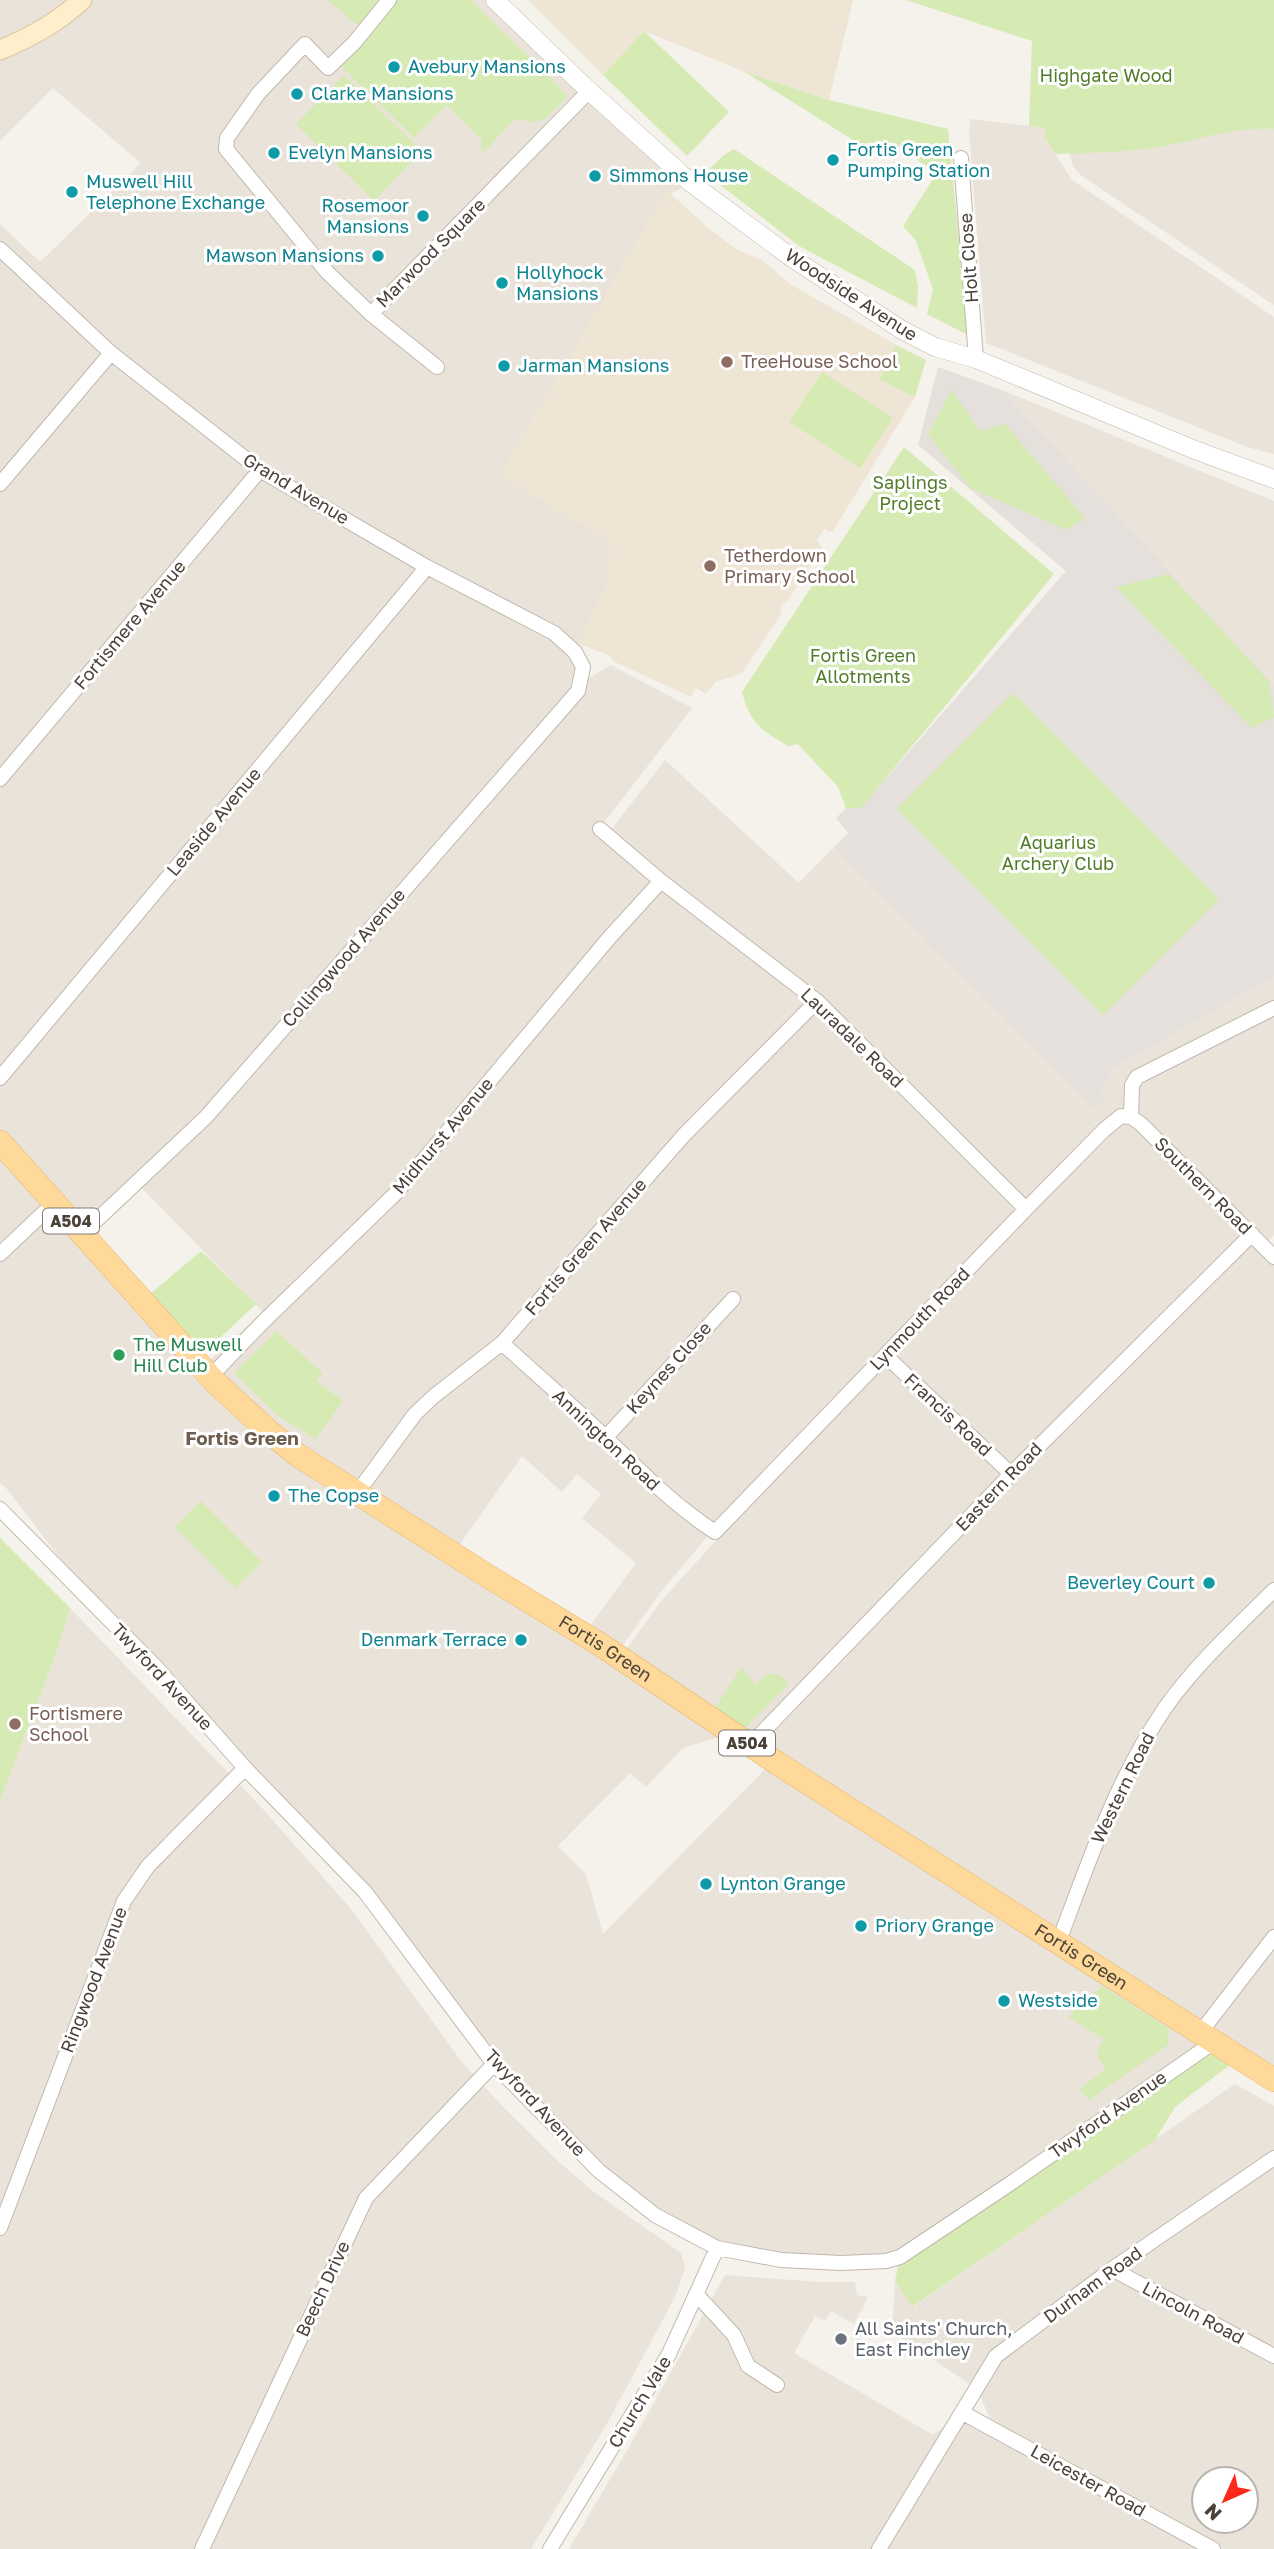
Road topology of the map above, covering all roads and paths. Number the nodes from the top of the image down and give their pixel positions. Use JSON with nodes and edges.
{"nodes":[{"id":1,"x":82,"y":0,"type":"edge"},
{"id":2,"x":389,"y":0,"type":"edge"},
{"id":3,"x":495,"y":0,"type":"edge"},
{"id":4,"x":0,"y":50,"type":"edge"},
{"id":5,"x":589,"y":91,"type":"junction"},
{"id":6,"x":961,"y":158,"type":"dead end"},
{"id":7,"x":0,"y":249,"type":"edge"},
{"id":8,"x":372,"y":314,"type":"junction"},
{"id":9,"x":111,"y":352,"type":"junction"},
{"id":10,"x":976,"y":359,"type":"junction"},
{"id":11,"x":437,"y":367,"type":"dead end"},
{"id":12,"x":260,"y":470,"type":"junction"},
{"id":13,"x":1274,"y":479,"type":"edge"},
{"id":14,"x":0,"y":484,"type":"edge"},
{"id":15,"x":427,"y":567,"type":"junction"},
{"id":16,"x":583,"y":667,"type":"joint"},
{"id":17,"x":0,"y":779,"type":"edge"},
{"id":18,"x":600,"y":829,"type":"dead end"},
{"id":19,"x":661,"y":881,"type":"junction"},
{"id":20,"x":817,"y":1001,"type":"junction"},
{"id":21,"x":1274,"y":1008,"type":"edge"},
{"id":22,"x":0,"y":1078,"type":"edge"},
{"id":23,"x":1131,"y":1118,"type":"junction"},
{"id":24,"x":0,"y":1142,"type":"edge"},
{"id":25,"x":54,"y":1203,"type":"junction"},
{"id":26,"x":1026,"y":1209,"type":"junction"},
{"id":27,"x":83,"y":1233,"type":"junction"},
{"id":28,"x":1252,"y":1234,"type":"junction"},
{"id":29,"x":0,"y":1254,"type":"edge"},
{"id":30,"x":1274,"y":1257,"type":"edge"},
{"id":31,"x":733,"y":1298,"type":"dead end"},
{"id":32,"x":502,"y":1343,"type":"junction"},
{"id":33,"x":886,"y":1356,"type":"junction"},
{"id":34,"x":211,"y":1377,"type":"junction"},
{"id":35,"x":606,"y":1437,"type":"junction"},
{"id":36,"x":1011,"y":1474,"type":"junction"},
{"id":37,"x":357,"y":1493,"type":"junction"},
{"id":38,"x":0,"y":1509,"type":"edge"},
{"id":39,"x":715,"y":1532,"type":"joint"},
{"id":40,"x":1274,"y":1590,"type":"edge"},
{"id":41,"x":750,"y":1745,"type":"junction"},
{"id":42,"x":245,"y":1768,"type":"junction"},
{"id":43,"x":1274,"y":1937,"type":"edge"},
{"id":44,"x":1059,"y":1941,"type":"junction"},
{"id":45,"x":1207,"y":2038,"type":"junction"},
{"id":46,"x":494,"y":2064,"type":"junction"},
{"id":47,"x":1274,"y":2080,"type":"edge"},
{"id":48,"x":1274,"y":2158,"type":"edge"},
{"id":49,"x":0,"y":2228,"type":"edge"},
{"id":50,"x":717,"y":2248,"type":"junction"},
{"id":51,"x":1112,"y":2269,"type":"junction"},
{"id":52,"x":697,"y":2295,"type":"junction"},
{"id":53,"x":1274,"y":2356,"type":"edge"},
{"id":54,"x":778,"y":2385,"type":"dead end"},
{"id":55,"x":963,"y":2413,"type":"junction"},
{"id":56,"x":202,"y":2549,"type":"edge"},
{"id":57,"x":550,"y":2549,"type":"edge"},
{"id":58,"x":879,"y":2549,"type":"edge"},
{"id":59,"x":1213,"y":2549,"type":"edge"}],
"edges":[{"from":1,"to":4,"type":"main road"},
{"from":2,"to":8,"type":"street","name":"Marwood Square"},
{"from":3,"to":5,"type":"street","name":"Woodside Avenue"},
{"from":5,"to":8,"type":"street","name":"Marwood Square"},
{"from":5,"to":10,"type":"street","name":"Woodside Avenue"},
{"from":6,"to":10,"type":"street","name":"Holt Close"},
{"from":7,"to":9,"type":"street","name":"Grand Avenue"},
{"from":8,"to":11,"type":"street"},
{"from":9,"to":12,"type":"street","name":"Grand Avenue"},
{"from":9,"to":14,"type":"street"},
{"from":10,"to":13,"type":"street","name":"Woodside Avenue"},
{"from":12,"to":15,"type":"street","name":"Grand Avenue"},
{"from":12,"to":17,"type":"street","name":"Fortismere Avenue"},
{"from":15,"to":16,"type":"street","name":"Grand Avenue"},
{"from":15,"to":22,"type":"street","name":"Leaside Avenue"},
{"from":16,"to":27,"type":"street","name":"Collingwood Avenue"},
{"from":18,"to":19,"type":"street","name":"Lauradale Road"},
{"from":19,"to":20,"type":"street","name":"Lauradale Road"},
{"from":19,"to":34,"type":"street","name":"Midhurst Avenue"},
{"from":20,"to":26,"type":"street","name":"Lauradale Road"},
{"from":20,"to":32,"type":"street","name":"Fortis Green Avenue"},
{"from":21,"to":23,"type":"street"},
{"from":23,"to":26,"type":"street","name":"Lynmouth Road"},
{"from":23,"to":28,"type":"street","name":"Southern Road"},
{"from":24,"to":25,"type":"main road","name":"Fortis Green","number":"A504"},
{"from":25,"to":27,"type":"main road","name":"Fortis Green","number":"A504"},
{"from":25,"to":29,"type":"street"},
{"from":26,"to":33,"type":"street","name":"Lynmouth Road"},
{"from":27,"to":34,"type":"main road","name":"Fortis Green","number":"A504"},
{"from":28,"to":30,"type":"street","name":"Southern Road"},
{"from":28,"to":36,"type":"street","name":"Eastern Road"},
{"from":31,"to":35,"type":"street","name":"Keynes Close"},
{"from":32,"to":35,"type":"street","name":"Annington Road"},
{"from":32,"to":37,"type":"street","name":"Fortis Green Avenue"},
{"from":33,"to":36,"type":"street","name":"Francis Road"},
{"from":33,"to":39,"type":"street","name":"Lynmouth Road"},
{"from":34,"to":37,"type":"main road","name":"Fortis Green","number":"A504"},
{"from":35,"to":39,"type":"street","name":"Annington Road"},
{"from":36,"to":41,"type":"street","name":"Eastern Road"},
{"from":37,"to":41,"type":"main road","name":"Fortis Green","number":"A504"},
{"from":38,"to":42,"type":"street","name":"Twyford Avenue"},
{"from":40,"to":44,"type":"street","name":"Western Road"},
{"from":41,"to":44,"type":"main road","name":"Fortis Green","number":"A504"},
{"from":42,"to":46,"type":"street","name":"Twyford Avenue"},
{"from":42,"to":49,"type":"street","name":"Ringwood Avenue"},
{"from":43,"to":45,"type":"street","name":"Twyford Avenue"},
{"from":44,"to":45,"type":"main road","name":"Fortis Green","number":"A504"},
{"from":45,"to":47,"type":"main road","name":"Fortis Green","number":"A504"},
{"from":45,"to":50,"type":"street","name":"Twyford Avenue"},
{"from":46,"to":50,"type":"street","name":"Twyford Avenue"},
{"from":46,"to":56,"type":"street","name":"Beech Drive"},
{"from":48,"to":51,"type":"street","name":"Durham Road"},
{"from":50,"to":52,"type":"street","name":"Church Vale"},
{"from":51,"to":53,"type":"street","name":"Lincoln Road"},
{"from":51,"to":55,"type":"street","name":"Durham Road"},
{"from":52,"to":54,"type":"street"},
{"from":52,"to":57,"type":"street","name":"Church Vale"},
{"from":55,"to":58,"type":"street","name":"Durham Road"},
{"from":55,"to":59,"type":"street","name":"Leicester Road"}]}
